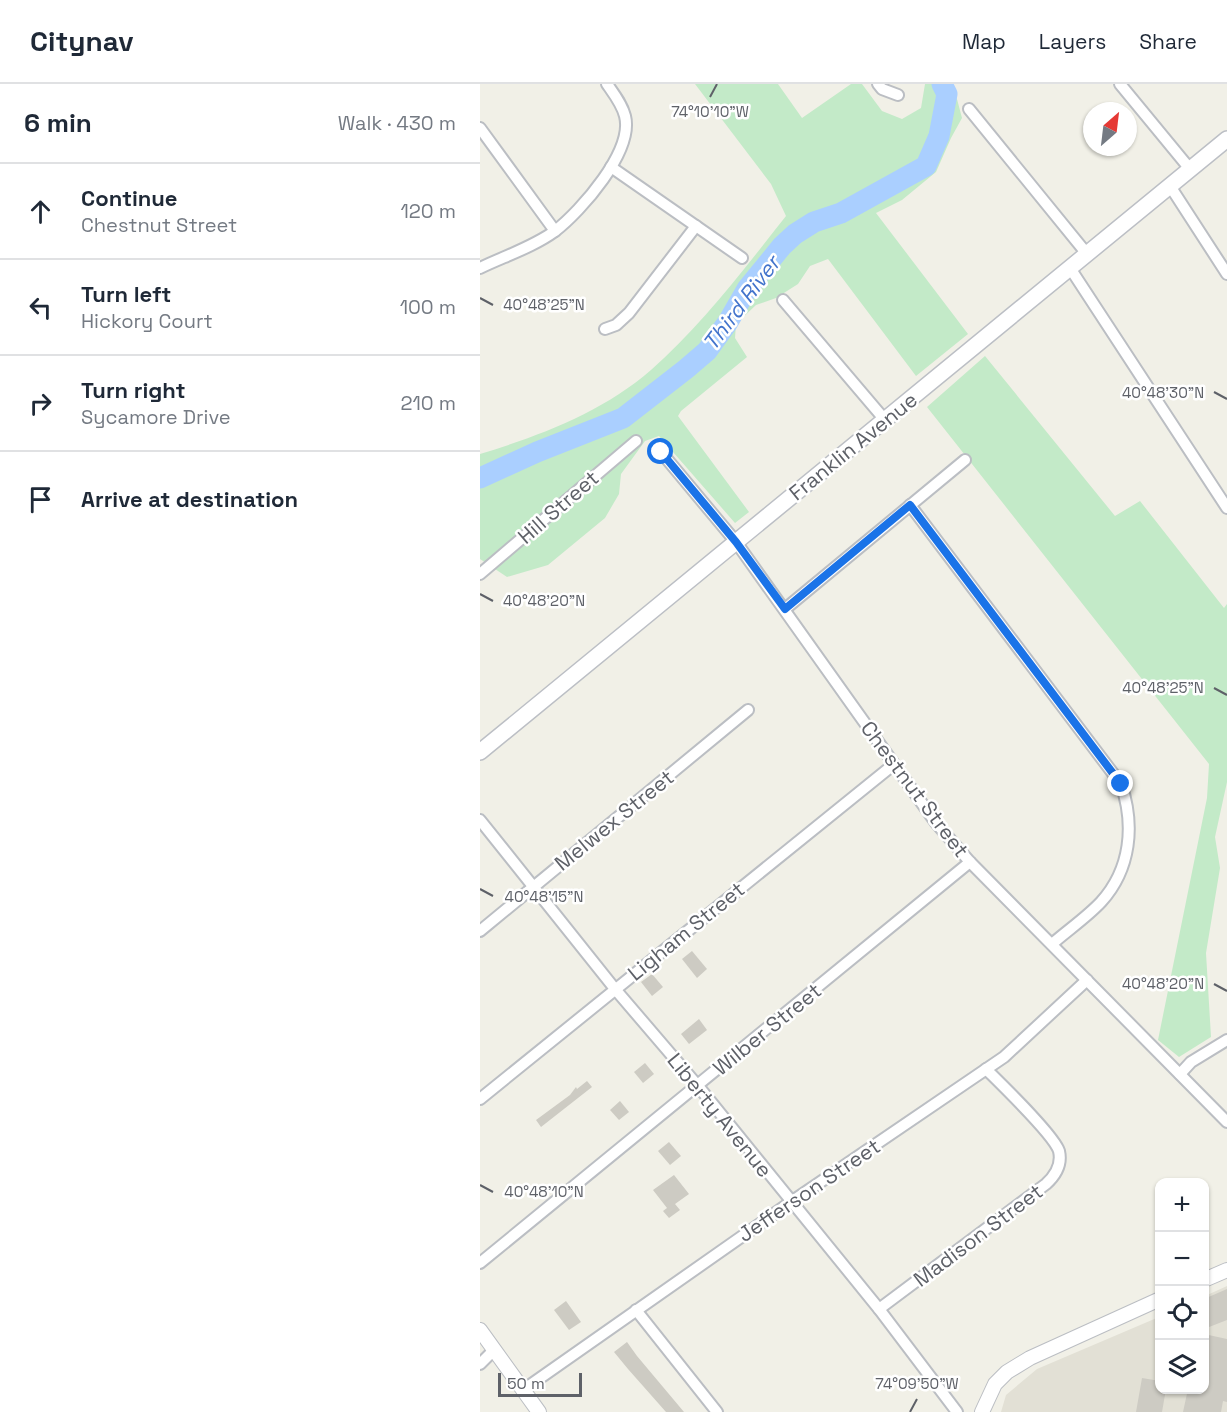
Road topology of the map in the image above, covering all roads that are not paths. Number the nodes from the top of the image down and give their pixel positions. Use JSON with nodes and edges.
{"nodes":[{"id":1,"x":607,"y":84,"type":"edge"},
{"id":2,"x":878,"y":84,"type":"edge"},
{"id":3,"x":1120,"y":84,"type":"edge"},
{"id":4,"x":898,"y":94,"type":"dead end"},
{"id":5,"x":969,"y":109,"type":"dead end"},
{"id":6,"x":480,"y":128,"type":"edge"},
{"id":7,"x":1227,"y":139,"type":"edge"},
{"id":8,"x":611,"y":167,"type":"junction"},
{"id":9,"x":1190,"y":169,"type":"junction"},
{"id":10,"x":1170,"y":186,"type":"junction"},
{"id":11,"x":696,"y":226,"type":"junction"},
{"id":12,"x":555,"y":231,"type":"junction"},
{"id":13,"x":1087,"y":254,"type":"junction"},
{"id":14,"x":742,"y":258,"type":"dead end"},
{"id":15,"x":480,"y":268,"type":"edge"},
{"id":16,"x":1070,"y":268,"type":"junction"},
{"id":17,"x":1227,"y":274,"type":"edge"},
{"id":18,"x":783,"y":300,"type":"dead end"},
{"id":19,"x":605,"y":329,"type":"dead end"},
{"id":20,"x":885,"y":420,"type":"junction"},
{"id":21,"x":636,"y":441,"type":"dead end"},
{"id":22,"x":661,"y":452,"type":"dead end"},
{"id":23,"x":964,"y":460,"type":"dead end"},
{"id":24,"x":910,"y":505,"type":"junction"},
{"id":25,"x":1227,"y":508,"type":"edge"},
{"id":26,"x":736,"y":542,"type":"junction"},
{"id":27,"x":480,"y":574,"type":"edge"},
{"id":28,"x":785,"y":609,"type":"junction"},
{"id":29,"x":748,"y":710,"type":"dead end"},
{"id":30,"x":480,"y":752,"type":"edge"},
{"id":31,"x":892,"y":765,"type":"junction"},
{"id":32,"x":480,"y":820,"type":"edge"},
{"id":33,"x":970,"y":862,"type":"junction"},
{"id":34,"x":534,"y":886,"type":"junction"},
{"id":35,"x":480,"y":931,"type":"edge"},
{"id":36,"x":1052,"y":944,"type":"junction"},
{"id":37,"x":1087,"y":980,"type":"junction"},
{"id":38,"x":615,"y":989,"type":"junction"},
{"id":39,"x":1227,"y":1040,"type":"edge"},
{"id":40,"x":986,"y":1069,"type":"junction"},
{"id":41,"x":1180,"y":1074,"type":"junction"},
{"id":42,"x":698,"y":1086,"type":"junction"},
{"id":43,"x":480,"y":1099,"type":"edge"},
{"id":44,"x":1227,"y":1122,"type":"edge"},
{"id":45,"x":791,"y":1202,"type":"junction"},
{"id":46,"x":480,"y":1263,"type":"edge"},
{"id":47,"x":1227,"y":1270,"type":"edge"},
{"id":48,"x":1209,"y":1278,"type":"edge"},
{"id":49,"x":1155,"y":1301,"type":"edge"},
{"id":50,"x":879,"y":1309,"type":"junction"},
{"id":51,"x":636,"y":1310,"type":"junction"},
{"id":52,"x":480,"y":1330,"type":"edge"},
{"id":53,"x":494,"y":1350,"type":"junction"},
{"id":54,"x":480,"y":1364,"type":"edge"},
{"id":55,"x":523,"y":1390,"type":"junction"},
{"id":56,"x":539,"y":1412,"type":"edge"},
{"id":57,"x":717,"y":1412,"type":"edge"},
{"id":58,"x":957,"y":1412,"type":"edge"},
{"id":59,"x":982,"y":1412,"type":"edge"}],
"edges":[{"from":1,"to":8,"type":"street"},
{"from":2,"to":4,"type":"street"},
{"from":3,"to":9,"type":"street"},
{"from":5,"to":13,"type":"street"},
{"from":6,"to":12,"type":"street"},
{"from":7,"to":9,"type":"main road","name":"Franklin Avenue"},
{"from":8,"to":11,"type":"street"},
{"from":8,"to":12,"type":"street"},
{"from":9,"to":10,"type":"main road","name":"Franklin Avenue"},
{"from":10,"to":13,"type":"main road","name":"Franklin Avenue"},
{"from":10,"to":17,"type":"street"},
{"from":11,"to":14,"type":"street"},
{"from":11,"to":19,"type":"street"},
{"from":12,"to":15,"type":"street"},
{"from":13,"to":16,"type":"main road","name":"Franklin Avenue"},
{"from":16,"to":20,"type":"main road","name":"Franklin Avenue"},
{"from":16,"to":25,"type":"street"},
{"from":18,"to":20,"type":"street"},
{"from":20,"to":26,"type":"main road","name":"Franklin Avenue"},
{"from":21,"to":27,"type":"street","name":"Hill Street"},
{"from":22,"to":26,"type":"street","name":"Chestnut Street"},
{"from":23,"to":24,"type":"street"},
{"from":24,"to":28,"type":"street"},
{"from":24,"to":36,"type":"street"},
{"from":26,"to":28,"type":"street","name":"Chestnut Street"},
{"from":26,"to":30,"type":"main road","name":"Franklin Avenue"},
{"from":28,"to":31,"type":"street","name":"Chestnut Street"},
{"from":29,"to":34,"type":"street","name":"Melwex Street"},
{"from":31,"to":33,"type":"street","name":"Chestnut Street"},
{"from":31,"to":38,"type":"street","name":"Ligham Street"},
{"from":32,"to":34,"type":"street","name":"Liberty Avenue"},
{"from":33,"to":36,"type":"street","name":"Chestnut Street"},
{"from":33,"to":42,"type":"street","name":"Wilber Street"},
{"from":34,"to":35,"type":"street","name":"Melwex Street"},
{"from":34,"to":38,"type":"street","name":"Liberty Avenue"},
{"from":36,"to":37,"type":"street","name":"Chestnut Street"},
{"from":37,"to":40,"type":"street","name":"Jefferson Street"},
{"from":37,"to":41,"type":"street","name":"Chestnut Street"},
{"from":38,"to":42,"type":"street","name":"Liberty Avenue"},
{"from":38,"to":43,"type":"street","name":"Ligham Street"},
{"from":39,"to":41,"type":"street"},
{"from":40,"to":45,"type":"street","name":"Jefferson Street"},
{"from":40,"to":50,"type":"street","name":"Madison Street"},
{"from":41,"to":44,"type":"street","name":"Chestnut Street"},
{"from":42,"to":45,"type":"street","name":"Liberty Avenue"},
{"from":42,"to":46,"type":"street","name":"Wilber Street"},
{"from":45,"to":50,"type":"street","name":"Liberty Avenue"},
{"from":45,"to":51,"type":"street","name":"Jefferson Street"},
{"from":47,"to":48,"type":"street"},
{"from":49,"to":59,"type":"street"},
{"from":50,"to":58,"type":"street","name":"Liberty Avenue"},
{"from":51,"to":55,"type":"street","name":"Jefferson Street"},
{"from":51,"to":57,"type":"street"},
{"from":52,"to":53,"type":"street"},
{"from":53,"to":54,"type":"street"},
{"from":53,"to":55,"type":"street"},
{"from":55,"to":56,"type":"street"}]}
